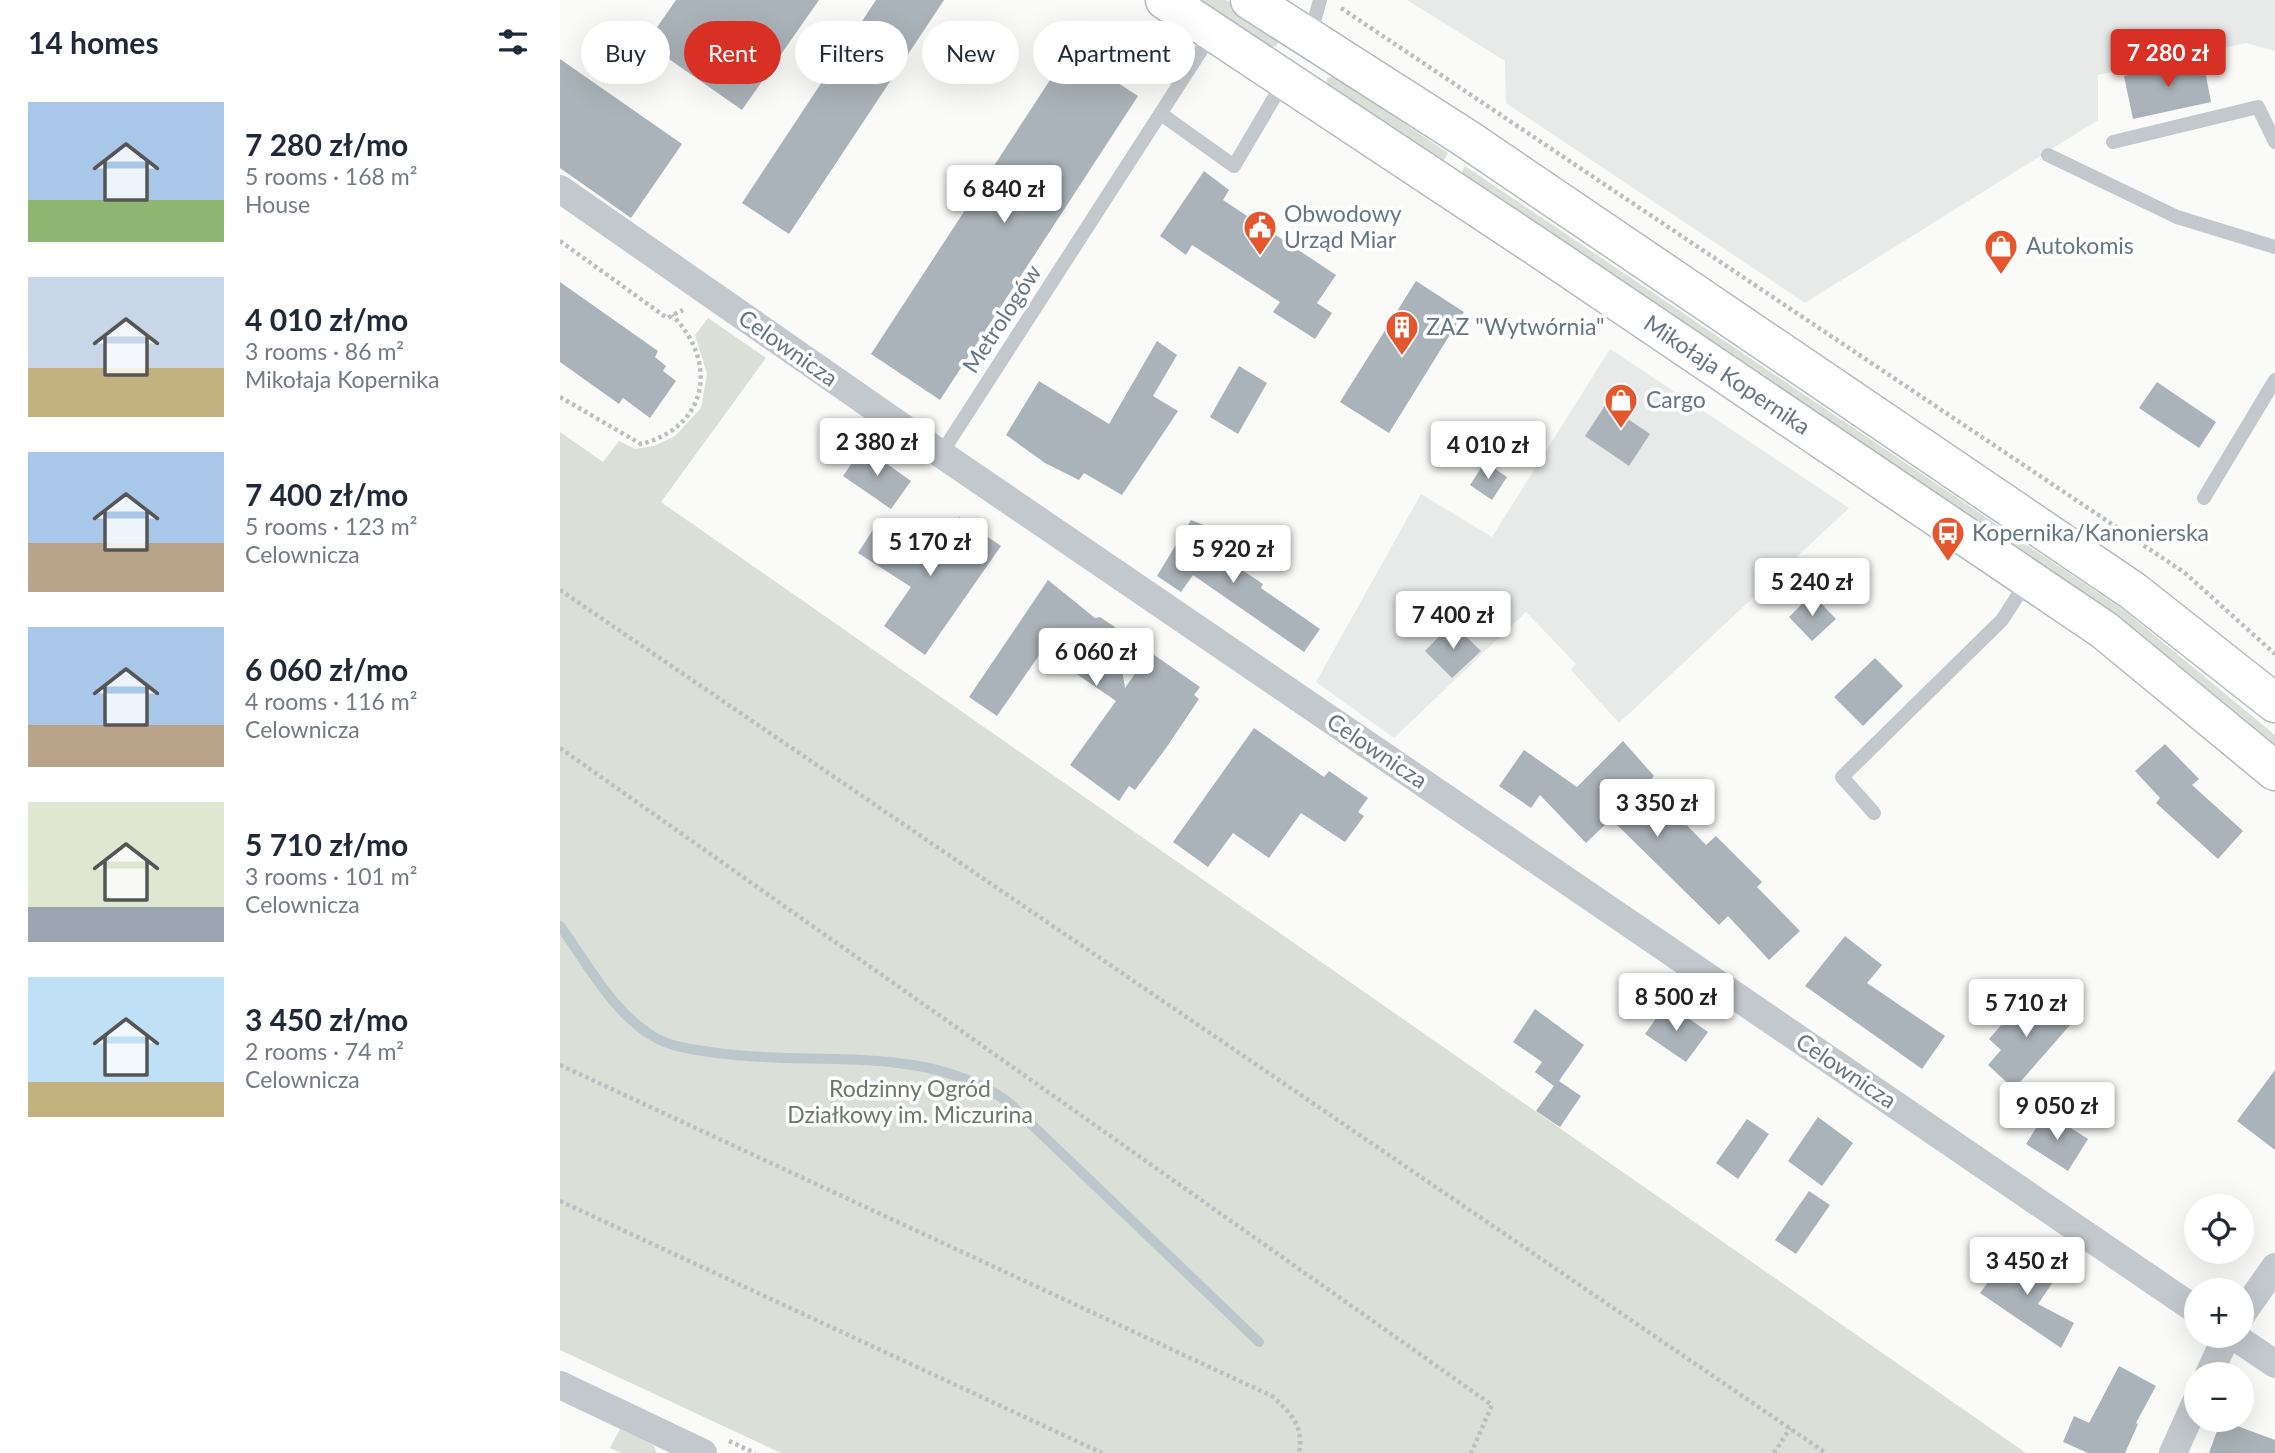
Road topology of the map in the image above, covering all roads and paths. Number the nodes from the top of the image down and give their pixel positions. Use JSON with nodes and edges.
{"nodes":[{"id":1,"x":1165,"y":0,"type":"edge"},
{"id":2,"x":1250,"y":0,"type":"edge"},
{"id":3,"x":1320,"y":0,"type":"edge"},
{"id":4,"x":1340,"y":8,"type":"dead end"},
{"id":5,"x":1213,"y":32,"type":"junction"},
{"id":6,"x":1309,"y":40,"type":"junction"},
{"id":7,"x":1284,"y":79,"type":"junction"},
{"id":8,"x":1161,"y":114,"type":"junction"},
{"id":9,"x":2113,"y":142,"type":"dead end"},
{"id":10,"x":2275,"y":142,"type":"edge"},
{"id":11,"x":2048,"y":155,"type":"dead end"},
{"id":12,"x":560,"y":190,"type":"edge"},
{"id":13,"x":560,"y":242,"type":"edge"},
{"id":14,"x":2275,"y":247,"type":"edge"},
{"id":15,"x":695,"y":305,"type":"dead end"},
{"id":16,"x":672,"y":315,"type":"junction"},
{"id":17,"x":2275,"y":380,"type":"edge"},
{"id":18,"x":560,"y":397,"type":"edge"},
{"id":19,"x":941,"y":454,"type":"junction"},
{"id":20,"x":2204,"y":498,"type":"dead end"},
{"id":21,"x":2028,"y":579,"type":"junction"},
{"id":22,"x":560,"y":590,"type":"edge"},
{"id":23,"x":2275,"y":654,"type":"edge"},
{"id":24,"x":2275,"y":703,"type":"edge"},
{"id":25,"x":560,"y":748,"type":"edge"},
{"id":26,"x":2275,"y":771,"type":"edge"},
{"id":27,"x":1874,"y":813,"type":"dead end"},
{"id":28,"x":560,"y":1065,"type":"edge"},
{"id":29,"x":560,"y":1201,"type":"edge"},
{"id":30,"x":2275,"y":1267,"type":"edge"},
{"id":31,"x":2254,"y":1297,"type":"edge"},
{"id":32,"x":2184,"y":1302,"type":"edge"},
{"id":33,"x":2250,"y":1348,"type":"edge"},
{"id":34,"x":2275,"y":1364,"type":"edge"},
{"id":35,"x":560,"y":1385,"type":"edge"},
{"id":36,"x":1790,"y":1429,"type":"junction"},
{"id":37,"x":2184,"y":1429,"type":"edge"},
{"id":38,"x":698,"y":1452,"type":"edge"},
{"id":39,"x":1102,"y":1453,"type":"edge"},
{"id":40,"x":1299,"y":1453,"type":"edge"},
{"id":41,"x":1471,"y":1453,"type":"edge"},
{"id":42,"x":1774,"y":1453,"type":"edge"},
{"id":43,"x":1826,"y":1453,"type":"edge"},
{"id":44,"x":2173,"y":1453,"type":"edge"}],
"edges":[{"from":1,"to":5,"type":"main road","name":"Mikołaja Kopernika"},
{"from":2,"to":6,"type":"main road"},
{"from":3,"to":6,"type":"lane"},
{"from":4,"to":23,"type":"path"},
{"from":5,"to":7,"type":"main road","name":"Mikołaja Kopernika"},
{"from":5,"to":8,"type":"lane","name":"Metrologów"},
{"from":6,"to":7,"type":"main road"},
{"from":6,"to":24,"type":"main road"},
{"from":7,"to":8,"type":"lane"},
{"from":7,"to":21,"type":"main road","name":"Mikołaja Kopernika"},
{"from":8,"to":19,"type":"lane","name":"Metrologów"},
{"from":9,"to":10,"type":"lane"},
{"from":11,"to":14,"type":"lane"},
{"from":12,"to":19,"type":"street","name":"Celownicza"},
{"from":13,"to":16,"type":"path"},
{"from":15,"to":16,"type":"path"},
{"from":16,"to":18,"type":"path"},
{"from":17,"to":20,"type":"lane"},
{"from":19,"to":32,"type":"street","name":"Celownicza"},
{"from":21,"to":26,"type":"main road","name":"Mikołaja Kopernika"},
{"from":21,"to":27,"type":"lane"},
{"from":22,"to":36,"type":"path"},
{"from":25,"to":41,"type":"path"},
{"from":28,"to":40,"type":"path"},
{"from":29,"to":39,"type":"path"},
{"from":30,"to":31,"type":"street"},
{"from":33,"to":34,"type":"street"},
{"from":35,"to":38,"type":"street"},
{"from":36,"to":42,"type":"path"},
{"from":36,"to":43,"type":"path"},
{"from":37,"to":44,"type":"street"}]}
